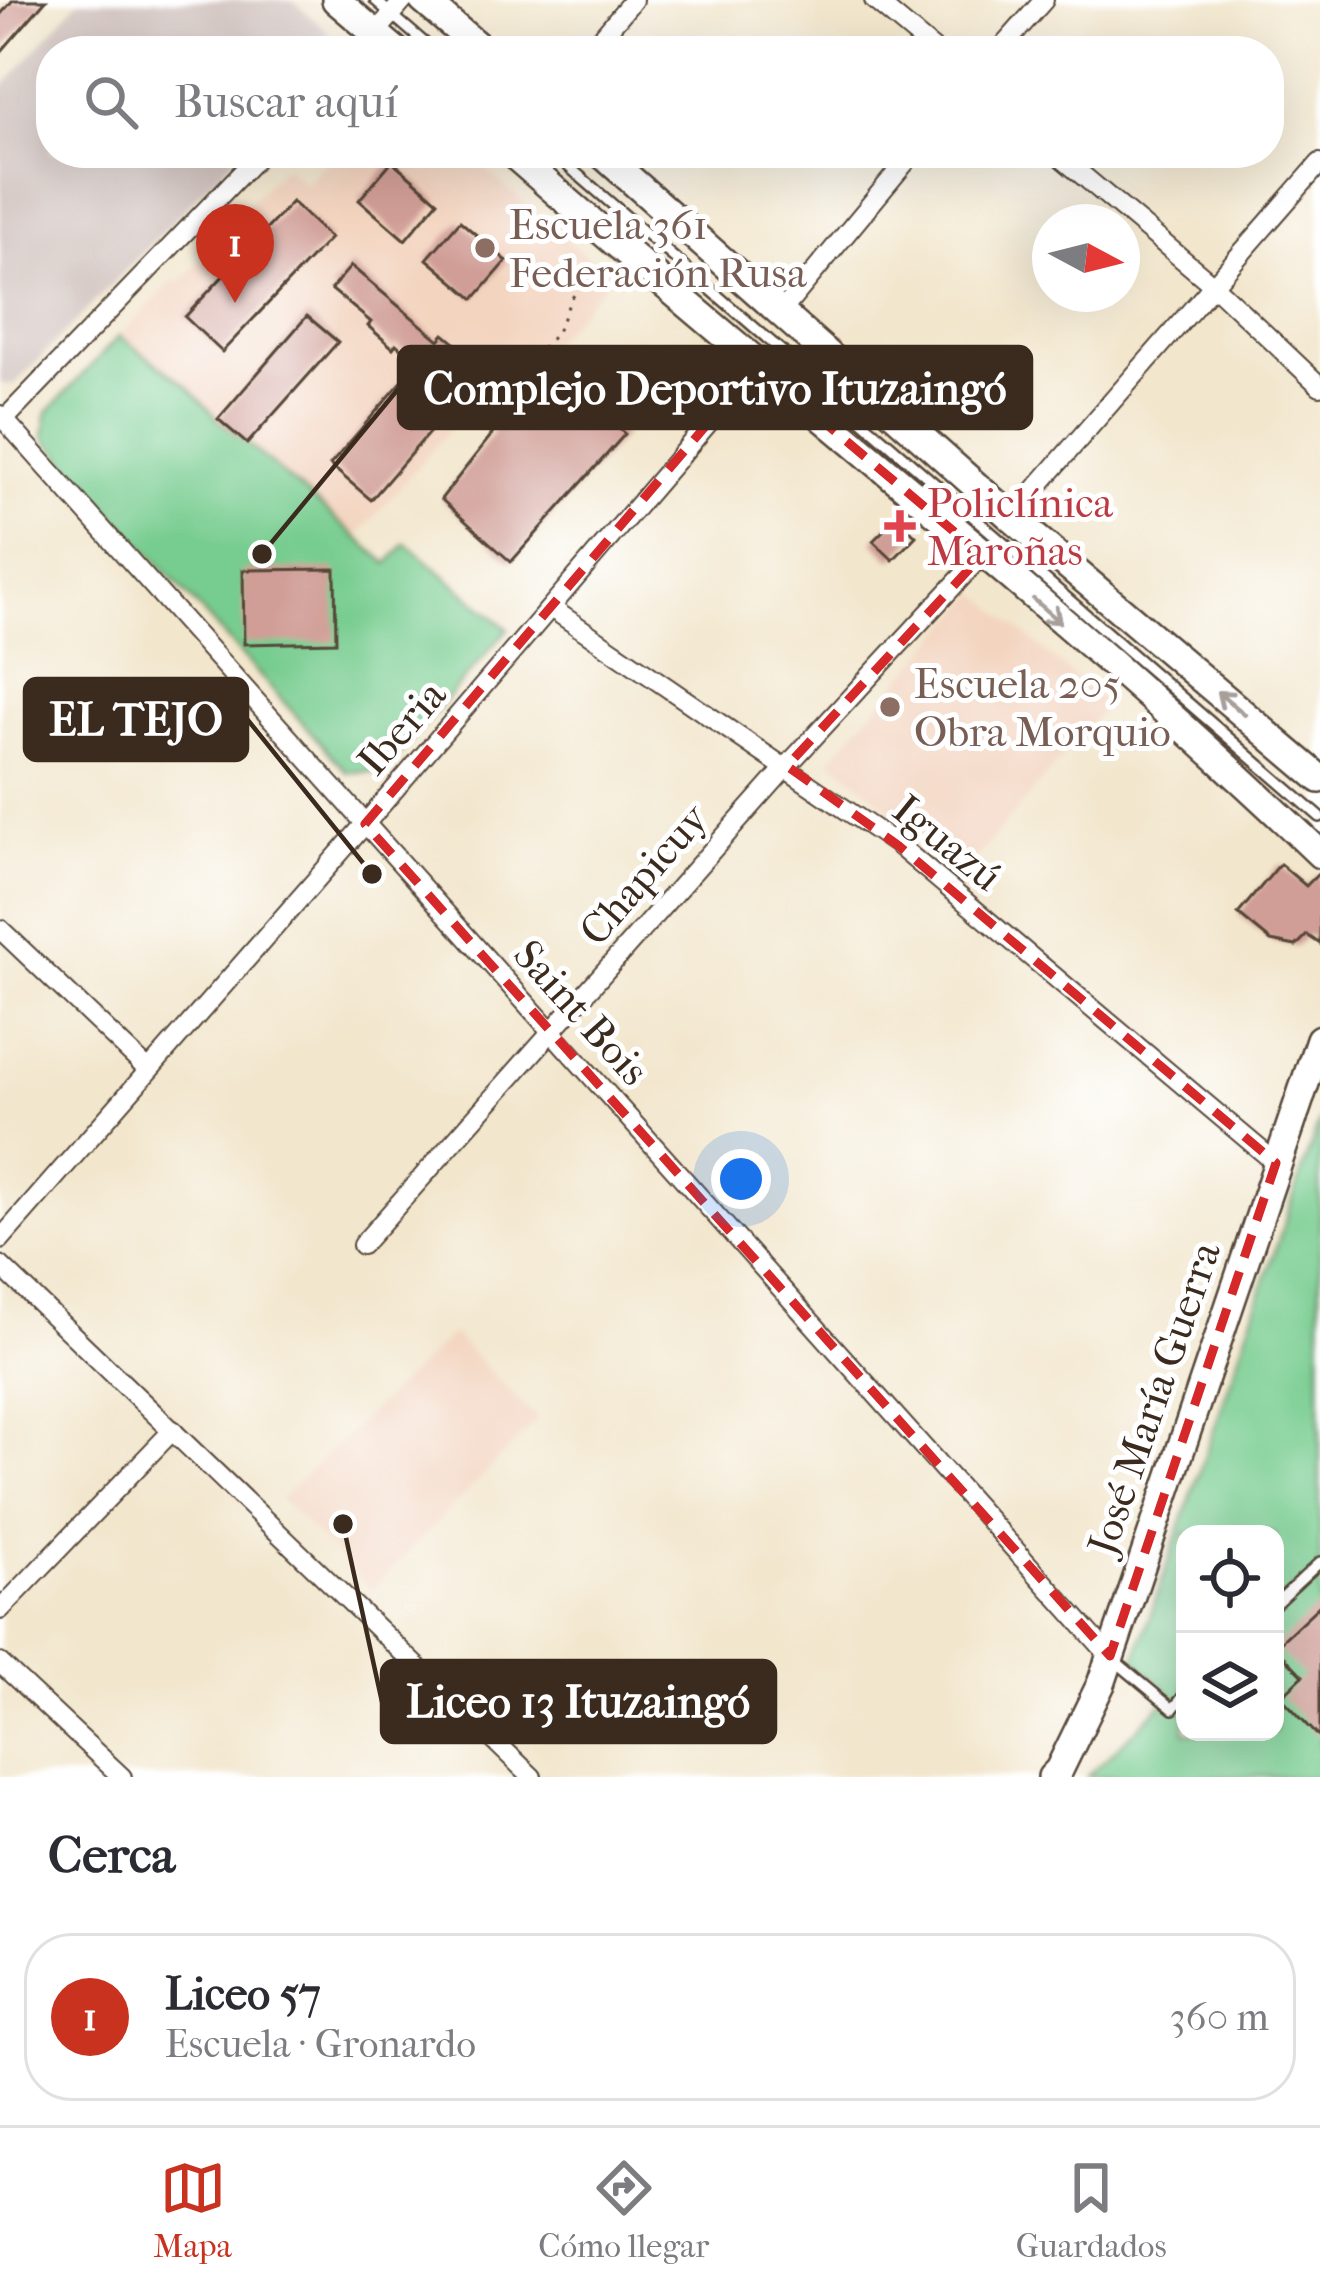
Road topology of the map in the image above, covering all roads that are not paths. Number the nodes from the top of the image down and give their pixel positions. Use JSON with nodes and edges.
{"nodes":[{"id":1,"x":336,"y":0,"type":"edge"},
{"id":2,"x":375,"y":0,"type":"edge"},
{"id":3,"x":422,"y":0,"type":"edge"},
{"id":4,"x":633,"y":0,"type":"edge"},
{"id":5,"x":874,"y":0,"type":"edge"},
{"id":6,"x":1044,"y":0,"type":"edge"},
{"id":7,"x":386,"y":30,"type":"edge"},
{"id":8,"x":465,"y":36,"type":"edge"},
{"id":9,"x":603,"y":36,"type":"edge"},
{"id":10,"x":917,"y":36,"type":"edge"},
{"id":11,"x":1012,"y":36,"type":"edge"},
{"id":12,"x":1320,"y":163,"type":"edge"},
{"id":13,"x":247,"y":168,"type":"edge"},
{"id":14,"x":529,"y":168,"type":"edge"},
{"id":15,"x":570,"y":168,"type":"edge"},
{"id":16,"x":619,"y":168,"type":"edge"},
{"id":17,"x":901,"y":168,"type":"edge"},
{"id":18,"x":1074,"y":168,"type":"edge"},
{"id":19,"x":1212,"y":284,"type":"junction"},
{"id":20,"x":782,"y":311,"type":"junction"},
{"id":21,"x":757,"y":366,"type":"junction"},
{"id":22,"x":1320,"y":386,"type":"edge"},
{"id":23,"x":1,"y":422,"type":"edge"},
{"id":24,"x":1011,"y":517,"type":"junction"},
{"id":25,"x":982,"y":555,"type":"junction"},
{"id":26,"x":551,"y":608,"type":"junction"},
{"id":27,"x":787,"y":766,"type":"junction"},
{"id":28,"x":1320,"y":779,"type":"edge"},
{"id":29,"x":1320,"y":818,"type":"edge"},
{"id":30,"x":365,"y":824,"type":"junction"},
{"id":31,"x":1320,"y":854,"type":"edge"},
{"id":32,"x":0,"y":929,"type":"edge"},
{"id":33,"x":552,"y":1032,"type":"junction"},
{"id":34,"x":1320,"y":1039,"type":"edge"},
{"id":35,"x":147,"y":1070,"type":"junction"},
{"id":36,"x":1276,"y":1163,"type":"junction"},
{"id":37,"x":0,"y":1240,"type":"edge"},
{"id":38,"x":362,"y":1245,"type":"dead end"},
{"id":39,"x":0,"y":1265,"type":"edge"},
{"id":40,"x":173,"y":1430,"type":"junction"},
{"id":41,"x":1320,"y":1562,"type":"edge"},
{"id":42,"x":1284,"y":1596,"type":"edge"},
{"id":43,"x":0,"y":1610,"type":"edge"},
{"id":44,"x":1110,"y":1656,"type":"junction"},
{"id":45,"x":0,"y":1663,"type":"edge"},
{"id":46,"x":1176,"y":1705,"type":"edge"},
{"id":47,"x":122,"y":1777,"type":"edge"},
{"id":48,"x":532,"y":1777,"type":"edge"},
{"id":49,"x":1052,"y":1777,"type":"edge"}],
"edges":[{"from":1,"to":7,"type":"main road"},
{"from":2,"to":7,"type":"lane"},
{"from":3,"to":8,"type":"main road"},
{"from":4,"to":9,"type":"street"},
{"from":5,"to":10,"type":"street"},
{"from":6,"to":11,"type":"street"},
{"from":12,"to":19,"type":"street"},
{"from":13,"to":23,"type":"street"},
{"from":14,"to":21,"type":"main road"},
{"from":15,"to":29,"type":"lane"},
{"from":16,"to":20,"type":"main road"},
{"from":17,"to":20,"type":"street"},
{"from":18,"to":19,"type":"street"},
{"from":19,"to":22,"type":"street"},
{"from":19,"to":24,"type":"street"},
{"from":20,"to":24,"type":"main road"},
{"from":21,"to":25,"type":"main road"},
{"from":21,"to":26,"type":"street","name":"Iberia"},
{"from":23,"to":30,"type":"street","name":"Saint Bois"},
{"from":28,"to":24,"type":"main road","one_way":true},
{"from":25,"to":27,"type":"street","name":"Chapicuy"},
{"from":25,"to":31,"type":"main road","one_way":true},
{"from":26,"to":27,"type":"street","name":"Iguazú"},
{"from":26,"to":30,"type":"street","name":"Iberia"},
{"from":27,"to":33,"type":"street","name":"Chapicuy"},
{"from":27,"to":36,"type":"street","name":"Iguazú"},
{"from":30,"to":33,"type":"street","name":"Saint Bois"},
{"from":30,"to":35,"type":"street","name":"Iberia"},
{"from":32,"to":35,"type":"street"},
{"from":33,"to":38,"type":"street","name":"Chapicuy"},
{"from":33,"to":44,"type":"street","name":"Saint Bois"},
{"from":34,"to":36,"type":"main road","name":"José María Guerra"},
{"from":35,"to":37,"type":"street","name":"Iberia"},
{"from":36,"to":44,"type":"main road","name":"José María Guerra"},
{"from":39,"to":40,"type":"street"},
{"from":40,"to":43,"type":"street"},
{"from":40,"to":48,"type":"street"},
{"from":41,"to":42,"type":"lane"},
{"from":44,"to":46,"type":"lane"},
{"from":44,"to":49,"type":"main road","name":"José María Guerra"},
{"from":45,"to":47,"type":"street"}]}
